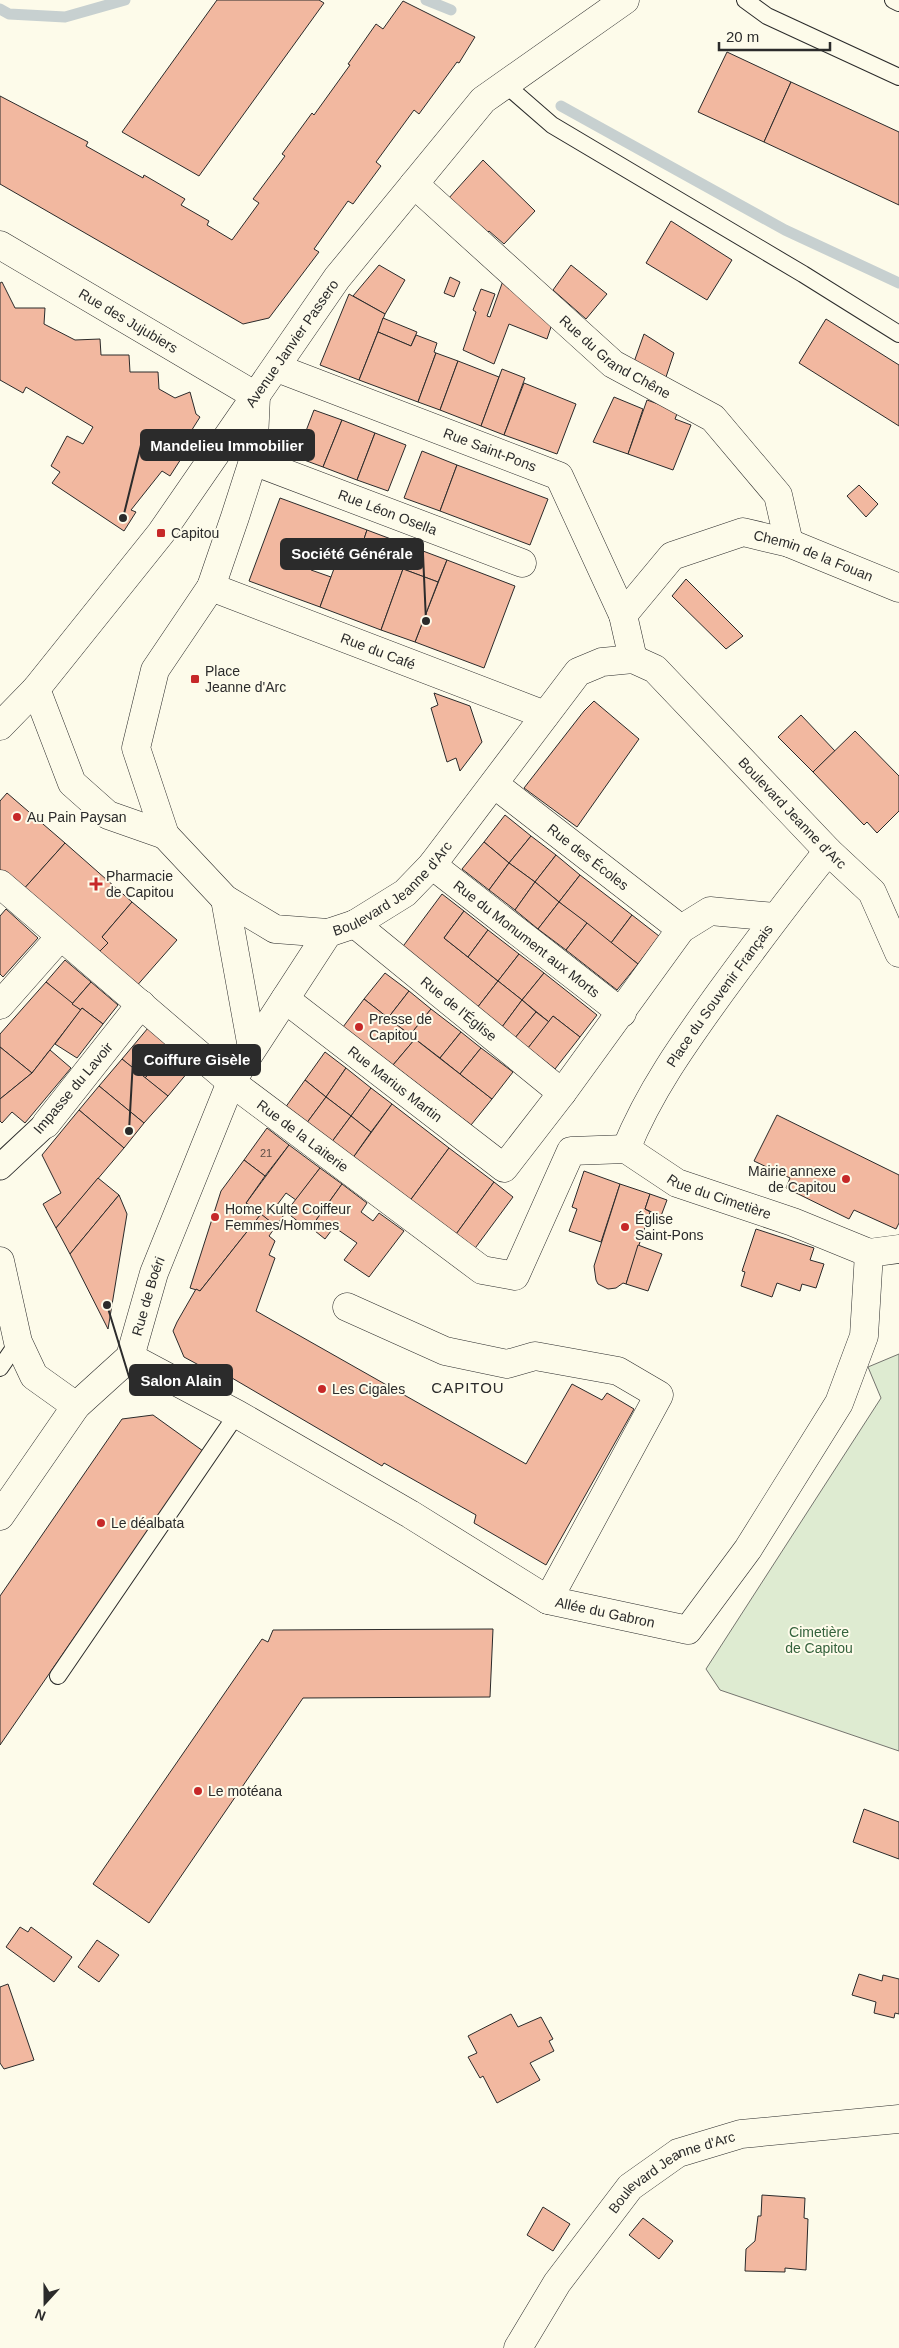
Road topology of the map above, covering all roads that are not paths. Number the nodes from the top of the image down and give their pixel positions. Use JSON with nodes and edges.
{"nodes":[{"id":1,"x":626,"y":0,"type":"edge"},
{"id":2,"x":745,"y":0,"type":"edge"},
{"id":3,"x":893,"y":0,"type":"edge"},
{"id":4,"x":899,"y":2,"type":"edge"},
{"id":5,"x":899,"y":77,"type":"edge"},
{"id":6,"x":506,"y":85,"type":"junction"},
{"id":7,"x":414,"y":184,"type":"junction"},
{"id":8,"x":0,"y":245,"type":"edge"},
{"id":9,"x":899,"y":334,"type":"edge"},
{"id":10,"x":277,"y":368,"type":"junction"},
{"id":11,"x":256,"y":396,"type":"junction"},
{"id":12,"x":253,"y":461,"type":"junction"},
{"id":13,"x":789,"y":543,"type":"junction"},
{"id":14,"x":522,"y":563,"type":"dead end"},
{"id":15,"x":211,"y":586,"type":"junction"},
{"id":16,"x":899,"y":588,"type":"edge"},
{"id":17,"x":623,"y":615,"type":"junction"},
{"id":18,"x":633,"y":659,"type":"junction"},
{"id":19,"x":36,"y":689,"type":"junction"},
{"id":20,"x":545,"y":716,"type":"junction"},
{"id":21,"x":0,"y":726,"type":"edge"},
{"id":22,"x":494,"y":784,"type":"junction"},
{"id":23,"x":164,"y":835,"type":"junction"},
{"id":24,"x":828,"y":850,"type":"junction"},
{"id":25,"x":432,"y":865,"type":"junction"},
{"id":26,"x":0,"y":884,"type":"edge"},
{"id":27,"x":225,"y":898,"type":"junction"},
{"id":28,"x":775,"y":917,"type":"junction"},
{"id":29,"x":354,"y":924,"type":"junction"},
{"id":30,"x":681,"y":929,"type":"junction"},
{"id":31,"x":328,"y":933,"type":"junction"},
{"id":32,"x":60,"y":937,"type":"junction"},
{"id":33,"x":899,"y":952,"type":"edge"},
{"id":34,"x":285,"y":999,"type":"junction"},
{"id":35,"x":141,"y":1004,"type":"junction"},
{"id":36,"x":0,"y":1005,"type":"edge"},
{"id":37,"x":622,"y":1013,"type":"junction"},
{"id":38,"x":252,"y":1048,"type":"junction"},
{"id":39,"x":231,"y":1082,"type":"junction"},
{"id":40,"x":562,"y":1094,"type":"junction"},
{"id":41,"x":46,"y":1124,"type":"joint"},
{"id":42,"x":626,"y":1150,"type":"junction"},
{"id":43,"x":0,"y":1167,"type":"edge"},
{"id":44,"x":899,"y":1249,"type":"edge"},
{"id":45,"x":869,"y":1253,"type":"junction"},
{"id":46,"x":0,"y":1261,"type":"edge"},
{"id":47,"x":347,"y":1307,"type":"dead end"},
{"id":48,"x":18,"y":1342,"type":"junction"},
{"id":49,"x":130,"y":1357,"type":"junction"},
{"id":50,"x":0,"y":1368,"type":"edge"},
{"id":51,"x":76,"y":1406,"type":"junction"},
{"id":52,"x":237,"y":1414,"type":"junction"},
{"id":53,"x":0,"y":1516,"type":"edge"},
{"id":54,"x":548,"y":1600,"type":"junction"},
{"id":55,"x":58,"y":1676,"type":"dead end"},
{"id":56,"x":899,"y":2120,"type":"edge"},
{"id":57,"x":518,"y":2348,"type":"edge"}],
"edges":[{"from":1,"to":6,"type":"street","name":"Avenue Janvier Passero"},
{"from":2,"to":5,"type":"lane"},
{"from":3,"to":4,"type":"lane"},
{"from":6,"to":7,"type":"street","name":"Avenue Janvier Passero"},
{"from":6,"to":9,"type":"lane"},
{"from":7,"to":10,"type":"street","name":"Avenue Janvier Passero"},
{"from":7,"to":13,"type":"street","name":"Rue du Grand Chêne"},
{"from":8,"to":11,"type":"street","name":"Rue des Jujubiers"},
{"from":10,"to":11,"type":"street","name":"Avenue Janvier Passero"},
{"from":10,"to":17,"type":"street","name":"Rue Saint-Pons"},
{"from":11,"to":12,"type":"street","name":"Boulevard Jeanne d'Arc"},
{"from":11,"to":19,"type":"street","name":"Avenue Janvier Passero"},
{"from":12,"to":14,"type":"street","name":"Rue Léon Osella"},
{"from":12,"to":15,"type":"street","name":"Boulevard Jeanne d'Arc"},
{"from":13,"to":16,"type":"street","name":"Chemin de la Fouan"},
{"from":13,"to":17,"type":"street","name":"Chemin de la Fouan"},
{"from":15,"to":20,"type":"street","name":"Rue du Café"},
{"from":15,"to":23,"type":"street","name":"Boulevard Jeanne d'Arc"},
{"from":17,"to":18,"type":"street"},
{"from":18,"to":20,"type":"street","name":"Boulevard Jeanne d'Arc"},
{"from":18,"to":24,"type":"street","name":"Boulevard Jeanne d'Arc"},
{"from":19,"to":21,"type":"street","name":"Avenue Janvier Passero"},
{"from":19,"to":23,"type":"street"},
{"from":20,"to":22,"type":"street","name":"Boulevard Jeanne d'Arc"},
{"from":22,"to":25,"type":"street","name":"Boulevard Jeanne d'Arc"},
{"from":22,"to":30,"type":"street","name":"Rue des Écoles"},
{"from":23,"to":27,"type":"street","name":"Boulevard Jeanne d'Arc"},
{"from":24,"to":28,"type":"street","name":"Place du Souvenir Français"},
{"from":24,"to":33,"type":"street","name":"Boulevard Jeanne d'Arc"},
{"from":25,"to":29,"type":"street","name":"Boulevard Jeanne d'Arc"},
{"from":25,"to":37,"type":"street","name":"Rue du Monument aux Morts"},
{"from":26,"to":32,"type":"street","name":"Rue de la Laiterie"},
{"from":27,"to":31,"type":"street","name":"Boulevard Jeanne d'Arc"},
{"from":27,"to":38,"type":"street"},
{"from":28,"to":30,"type":"street"},
{"from":28,"to":42,"type":"street","name":"Place du Souvenir Français"},
{"from":29,"to":31,"type":"street","name":"Boulevard Jeanne d'Arc"},
{"from":29,"to":40,"type":"street","name":"Rue de l'Église"},
{"from":30,"to":37,"type":"street"},
{"from":31,"to":34,"type":"street","name":"Rue de Boéri"},
{"from":32,"to":35,"type":"street","name":"Rue de la Laiterie"},
{"from":32,"to":36,"type":"street"},
{"from":34,"to":38,"type":"street","name":"Rue de Boéri"},
{"from":34,"to":40,"type":"street","name":"Rue Marius Martin"},
{"from":35,"to":39,"type":"street","name":"Rue de la Laiterie"},
{"from":35,"to":41,"type":"street","name":"Impasse du Lavoir"},
{"from":37,"to":40,"type":"street"},
{"from":38,"to":39,"type":"street","name":"Rue de Boéri"},
{"from":39,"to":42,"type":"street","name":"Rue de la Laiterie"},
{"from":39,"to":49,"type":"street","name":"Rue de Boéri"},
{"from":41,"to":43,"type":"street","name":"Impasse du Lavoir"},
{"from":42,"to":45,"type":"street","name":"Rue du Cimetière"},
{"from":44,"to":45,"type":"street"},
{"from":45,"to":54,"type":"street","name":"Allée du Gabron"},
{"from":46,"to":48,"type":"street"},
{"from":47,"to":54,"type":"street"},
{"from":48,"to":50,"type":"lane"},
{"from":48,"to":51,"type":"street"},
{"from":49,"to":51,"type":"street"},
{"from":49,"to":52,"type":"street","name":"Allée du Gabron"},
{"from":51,"to":53,"type":"street"},
{"from":52,"to":54,"type":"street","name":"Allée du Gabron"},
{"from":52,"to":55,"type":"lane"},
{"from":56,"to":57,"type":"street","name":"Boulevard Jeanne d'Arc"}]}
